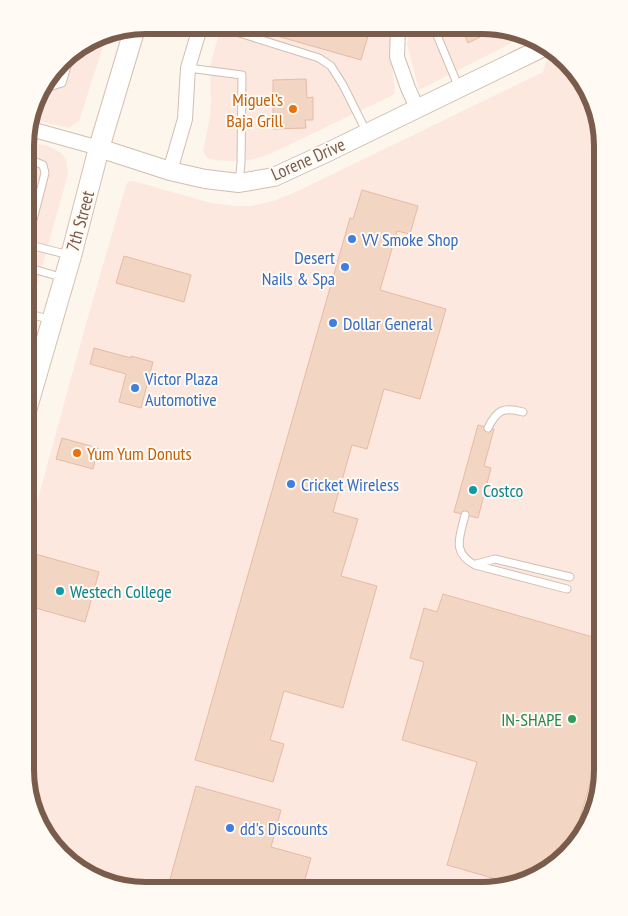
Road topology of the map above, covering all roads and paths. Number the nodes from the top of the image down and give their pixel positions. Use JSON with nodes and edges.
{"nodes":[{"id":1,"x":198,"y":34,"type":"edge"},
{"id":2,"x":243,"y":34,"type":"edge"},
{"id":3,"x":398,"y":34,"type":"edge"},
{"id":4,"x":436,"y":34,"type":"edge"},
{"id":5,"x":133,"y":35,"type":"edge"},
{"id":6,"x":539,"y":50,"type":"edge"},
{"id":7,"x":66,"y":68,"type":"edge"},
{"id":8,"x":188,"y":68,"type":"junction"},
{"id":9,"x":52,"y":86,"type":"edge"},
{"id":10,"x":459,"y":88,"type":"junction"},
{"id":11,"x":417,"y":108,"type":"junction"},
{"id":12,"x":35,"y":130,"type":"edge"},
{"id":13,"x":367,"y":133,"type":"junction"},
{"id":14,"x":99,"y":148,"type":"junction"},
{"id":15,"x":34,"y":161,"type":"edge"},
{"id":16,"x":170,"y":170,"type":"junction"},
{"id":17,"x":239,"y":183,"type":"junction"},
{"id":18,"x":34,"y":216,"type":"edge"},
{"id":19,"x":34,"y":246,"type":"edge"},
{"id":20,"x":71,"y":256,"type":"junction"},
{"id":21,"x":34,"y":269,"type":"edge"},
{"id":22,"x":64,"y":278,"type":"junction"},
{"id":23,"x":34,"y":315,"type":"edge"},
{"id":24,"x":52,"y":320,"type":"junction"},
{"id":25,"x":34,"y":350,"type":"edge"},
{"id":26,"x":523,"y":412,"type":"dead end"},
{"id":27,"x":488,"y":428,"type":"dead end"},
{"id":28,"x":466,"y":515,"type":"dead end"},
{"id":29,"x":475,"y":565,"type":"junction"},
{"id":30,"x":570,"y":577,"type":"dead end"},
{"id":31,"x":567,"y":589,"type":"dead end"}],
"edges":[{"from":1,"to":8,"type":"street"},
{"from":2,"to":13,"type":"lane"},
{"from":3,"to":11,"type":"street"},
{"from":4,"to":10,"type":"lane"},
{"from":5,"to":14,"type":"main road","name":"7th Street"},
{"from":6,"to":10,"type":"street","name":"Lorene Drive"},
{"from":7,"to":9,"type":"lane"},
{"from":8,"to":16,"type":"street"},
{"from":8,"to":17,"type":"lane"},
{"from":10,"to":11,"type":"street","name":"Lorene Drive"},
{"from":11,"to":13,"type":"street","name":"Lorene Drive"},
{"from":12,"to":14,"type":"street","name":"Lorene Drive"},
{"from":13,"to":17,"type":"street","name":"Lorene Drive"},
{"from":14,"to":16,"type":"street","name":"Lorene Drive"},
{"from":14,"to":20,"type":"main road","name":"7th Street"},
{"from":15,"to":18,"type":"lane"},
{"from":16,"to":17,"type":"street","name":"Lorene Drive"},
{"from":19,"to":20,"type":"lane"},
{"from":20,"to":22,"type":"main road","name":"7th Street"},
{"from":21,"to":22,"type":"lane"},
{"from":22,"to":24,"type":"main road","name":"7th Street"},
{"from":23,"to":24,"type":"lane"},
{"from":24,"to":25,"type":"main road","name":"7th Street"},
{"from":26,"to":27,"type":"lane"},
{"from":28,"to":29,"type":"lane"},
{"from":29,"to":30,"type":"lane"},
{"from":29,"to":31,"type":"lane"}]}
